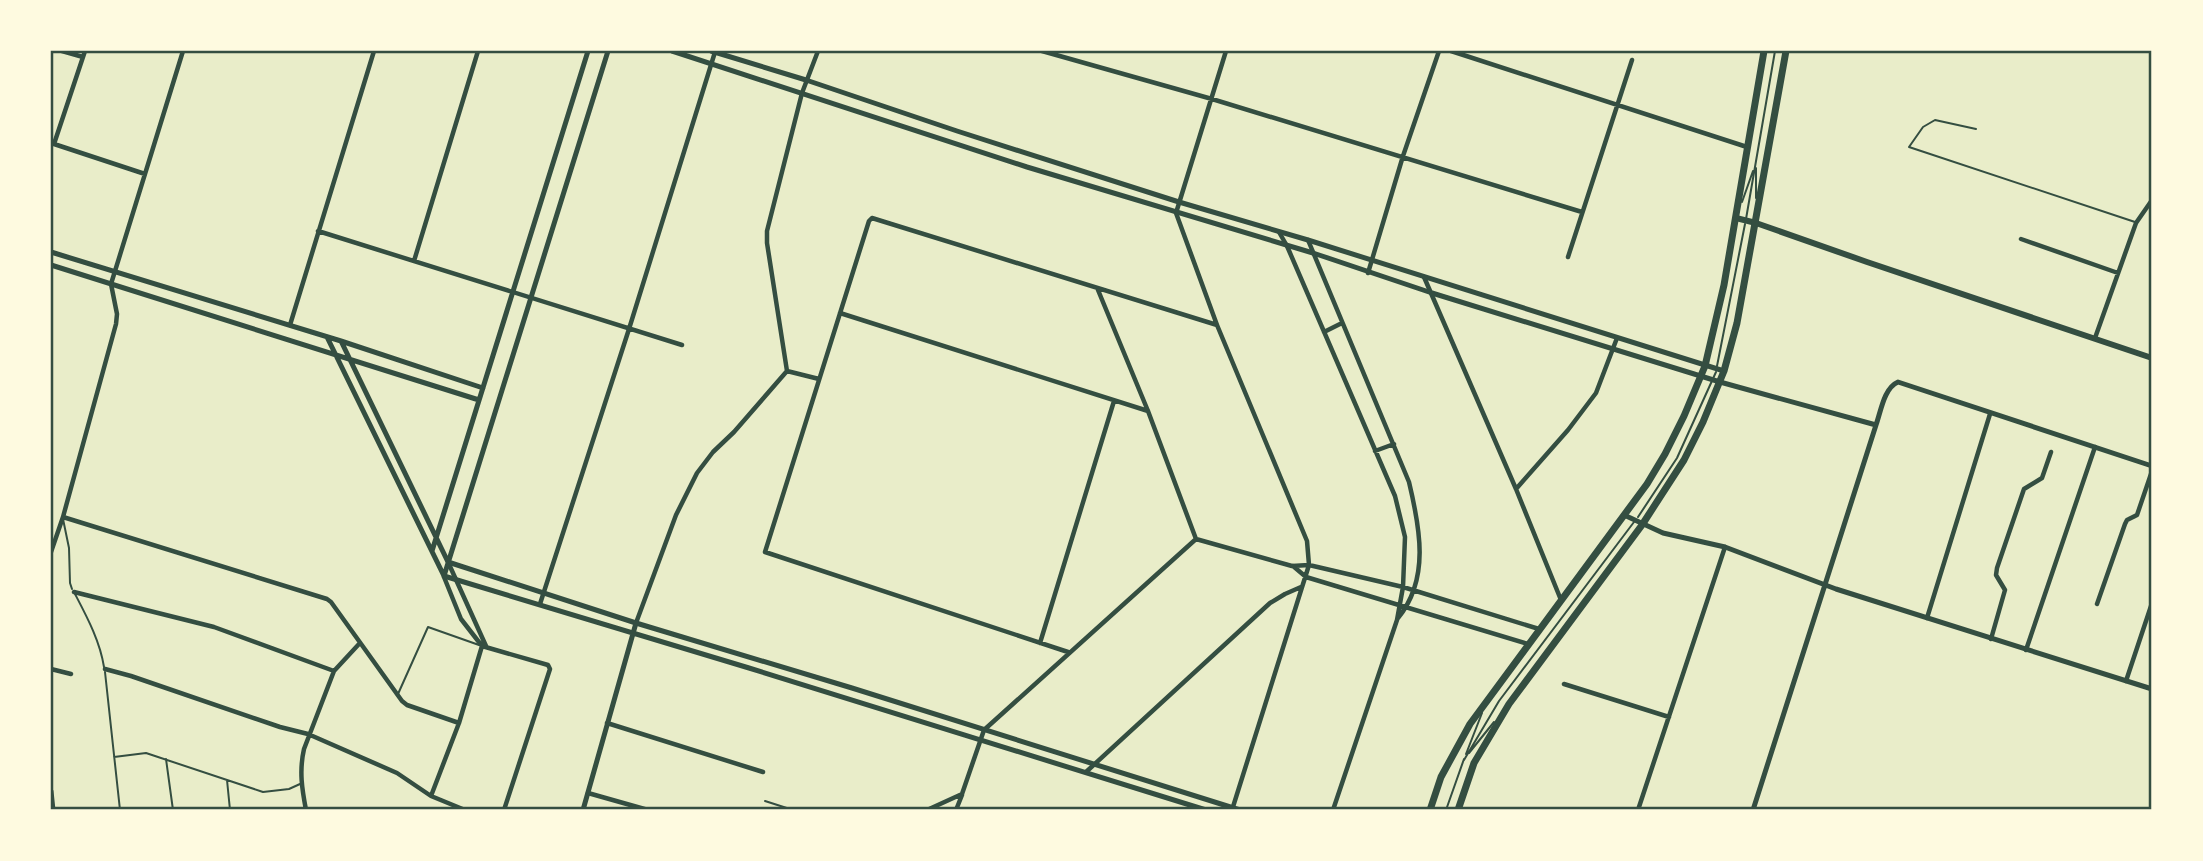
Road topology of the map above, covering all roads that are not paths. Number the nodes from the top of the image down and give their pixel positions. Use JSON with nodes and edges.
{"nodes":[{"id":1,"x":62,"y":51,"type":"edge"},
{"id":2,"x":85,"y":51,"type":"edge"},
{"id":3,"x":183,"y":51,"type":"edge"},
{"id":4,"x":374,"y":51,"type":"edge"},
{"id":5,"x":478,"y":51,"type":"edge"},
{"id":6,"x":588,"y":51,"type":"edge"},
{"id":7,"x":608,"y":51,"type":"edge"},
{"id":8,"x":672,"y":51,"type":"edge"},
{"id":9,"x":713,"y":51,"type":"edge"},
{"id":10,"x":818,"y":51,"type":"edge"},
{"id":11,"x":1042,"y":51,"type":"edge"},
{"id":12,"x":1226,"y":51,"type":"edge"},
{"id":13,"x":1439,"y":51,"type":"edge"},
{"id":14,"x":1451,"y":51,"type":"edge"},
{"id":15,"x":1764,"y":51,"type":"edge"},
{"id":16,"x":1775,"y":51,"type":"edge"},
{"id":17,"x":1786,"y":51,"type":"edge"},
{"id":18,"x":83,"y":57,"type":"junction"},
{"id":19,"x":1632,"y":60,"type":"dead end"},
{"id":20,"x":711,"y":63,"type":"junction"},
{"id":21,"x":806,"y":80,"type":"junction"},
{"id":22,"x":802,"y":93,"type":"junction"},
{"id":23,"x":1212,"y":99,"type":"junction"},
{"id":24,"x":1617,"y":105,"type":"junction"},
{"id":25,"x":1976,"y":129,"type":"dead end"},
{"id":26,"x":53,"y":144,"type":"edge"},
{"id":27,"x":1748,"y":147,"type":"junction"},
{"id":28,"x":1403,"y":156,"type":"junction"},
{"id":29,"x":1756,"y":163,"type":"junction"},
{"id":30,"x":145,"y":174,"type":"junction"},
{"id":31,"x":2152,"y":200,"type":"edge"},
{"id":32,"x":1179,"y":202,"type":"junction"},
{"id":33,"x":1582,"y":212,"type":"junction"},
{"id":34,"x":1176,"y":213,"type":"junction"},
{"id":35,"x":1736,"y":218,"type":"junction"},
{"id":36,"x":1746,"y":220,"type":"junction"},
{"id":37,"x":1756,"y":223,"type":"junction"},
{"id":38,"x":2136,"y":223,"type":"junction"},
{"id":39,"x":318,"y":231,"type":"junction"},
{"id":40,"x":1279,"y":231,"type":"junction"},
{"id":41,"x":2021,"y":239,"type":"dead end"},
{"id":42,"x":1308,"y":240,"type":"junction"},
{"id":43,"x":1287,"y":246,"type":"junction"},
{"id":44,"x":51,"y":251,"type":"edge"},
{"id":45,"x":1313,"y":253,"type":"junction"},
{"id":46,"x":1568,"y":257,"type":"dead end"},
{"id":47,"x":414,"y":261,"type":"junction"},
{"id":48,"x":1371,"y":261,"type":"junction"},
{"id":49,"x":51,"y":265,"type":"edge"},
{"id":50,"x":116,"y":271,"type":"junction"},
{"id":51,"x":1368,"y":273,"type":"junction"},
{"id":52,"x":2119,"y":273,"type":"junction"},
{"id":53,"x":1424,"y":277,"type":"junction"},
{"id":54,"x":111,"y":284,"type":"junction"},
{"id":55,"x":1098,"y":289,"type":"junction"},
{"id":56,"x":513,"y":292,"type":"junction"},
{"id":57,"x":1432,"y":293,"type":"junction"},
{"id":58,"x":531,"y":297,"type":"junction"},
{"id":59,"x":840,"y":313,"type":"junction"},
{"id":60,"x":1342,"y":323,"type":"junction"},
{"id":61,"x":290,"y":325,"type":"junction"},
{"id":62,"x":1216,"y":325,"type":"junction"},
{"id":63,"x":629,"y":329,"type":"junction"},
{"id":64,"x":1324,"y":332,"type":"junction"},
{"id":65,"x":327,"y":336,"type":"junction"},
{"id":66,"x":1617,"y":338,"type":"junction"},
{"id":67,"x":2095,"y":338,"type":"junction"},
{"id":68,"x":341,"y":341,"type":"junction"},
{"id":69,"x":682,"y":345,"type":"dead end"},
{"id":70,"x":1614,"y":348,"type":"junction"},
{"id":71,"x":334,"y":353,"type":"junction"},
{"id":72,"x":349,"y":358,"type":"junction"},
{"id":73,"x":2152,"y":358,"type":"edge"},
{"id":74,"x":1705,"y":366,"type":"junction"},
{"id":75,"x":1720,"y":370,"type":"junction"},
{"id":76,"x":786,"y":371,"type":"junction"},
{"id":77,"x":1702,"y":376,"type":"junction"},
{"id":78,"x":819,"y":379,"type":"junction"},
{"id":79,"x":1717,"y":380,"type":"junction"},
{"id":80,"x":483,"y":388,"type":"junction"},
{"id":81,"x":479,"y":400,"type":"junction"},
{"id":82,"x":1114,"y":401,"type":"junction"},
{"id":83,"x":1148,"y":411,"type":"junction"},
{"id":84,"x":1990,"y":414,"type":"junction"},
{"id":85,"x":1876,"y":425,"type":"junction"},
{"id":86,"x":1394,"y":444,"type":"junction"},
{"id":87,"x":2095,"y":447,"type":"junction"},
{"id":88,"x":1376,"y":451,"type":"junction"},
{"id":89,"x":2051,"y":452,"type":"dead end"},
{"id":90,"x":2152,"y":466,"type":"edge"},
{"id":91,"x":2152,"y":471,"type":"edge"},
{"id":92,"x":1516,"y":489,"type":"junction"},
{"id":93,"x":1625,"y":515,"type":"junction"},
{"id":94,"x":63,"y":517,"type":"junction"},
{"id":95,"x":1639,"y":523,"type":"junction"},
{"id":96,"x":437,"y":535,"type":"junction"},
{"id":97,"x":1196,"y":539,"type":"junction"},
{"id":98,"x":1725,"y":547,"type":"junction"},
{"id":99,"x":432,"y":551,"type":"junction"},
{"id":100,"x":51,"y":552,"type":"edge"},
{"id":101,"x":448,"y":562,"type":"junction"},
{"id":102,"x":1309,"y":565,"type":"junction"},
{"id":103,"x":1292,"y":566,"type":"junction"},
{"id":104,"x":444,"y":576,"type":"junction"},
{"id":105,"x":1306,"y":577,"type":"junction"},
{"id":106,"x":455,"y":579,"type":"junction"},
{"id":107,"x":1825,"y":585,"type":"junction"},
{"id":108,"x":1302,"y":587,"type":"junction"},
{"id":109,"x":1403,"y":587,"type":"junction"},
{"id":110,"x":1413,"y":591,"type":"junction"},
{"id":111,"x":74,"y":592,"type":"junction"},
{"id":112,"x":543,"y":594,"type":"junction"},
{"id":113,"x":1561,"y":601,"type":"junction"},
{"id":114,"x":2152,"y":603,"type":"edge"},
{"id":115,"x":540,"y":604,"type":"junction"},
{"id":116,"x":2097,"y":604,"type":"dead end"},
{"id":117,"x":1398,"y":605,"type":"junction"},
{"id":118,"x":1407,"y":607,"type":"junction"},
{"id":119,"x":1927,"y":619,"type":"junction"},
{"id":120,"x":1397,"y":620,"type":"junction"},
{"id":121,"x":636,"y":623,"type":"junction"},
{"id":122,"x":1539,"y":629,"type":"junction"},
{"id":123,"x":633,"y":633,"type":"junction"},
{"id":124,"x":1991,"y":639,"type":"junction"},
{"id":125,"x":1040,"y":643,"type":"junction"},
{"id":126,"x":359,"y":644,"type":"junction"},
{"id":127,"x":1528,"y":644,"type":"junction"},
{"id":128,"x":484,"y":646,"type":"junction"},
{"id":129,"x":2026,"y":650,"type":"junction"},
{"id":130,"x":1068,"y":653,"type":"junction"},
{"id":131,"x":752,"y":659,"type":"junction"},
{"id":132,"x":750,"y":668,"type":"junction"},
{"id":133,"x":51,"y":669,"type":"edge"},
{"id":134,"x":105,"y":669,"type":"junction"},
{"id":135,"x":334,"y":671,"type":"junction"},
{"id":136,"x":71,"y":674,"type":"dead end"},
{"id":137,"x":2126,"y":681,"type":"junction"},
{"id":138,"x":1564,"y":684,"type":"dead end"},
{"id":139,"x":852,"y":688,"type":"junction"},
{"id":140,"x":2152,"y":689,"type":"edge"},
{"id":141,"x":398,"y":695,"type":"junction"},
{"id":142,"x":1489,"y":696,"type":"junction"},
{"id":143,"x":849,"y":699,"type":"junction"},
{"id":144,"x":1509,"y":704,"type":"junction"},
{"id":145,"x":1669,"y":718,"type":"junction"},
{"id":146,"x":459,"y":723,"type":"junction"},
{"id":147,"x":607,"y":723,"type":"junction"},
{"id":148,"x":984,"y":730,"type":"junction"},
{"id":149,"x":308,"y":734,"type":"junction"},
{"id":150,"x":981,"y":740,"type":"junction"},
{"id":151,"x":113,"y":757,"type":"junction"},
{"id":152,"x":166,"y":759,"type":"junction"},
{"id":153,"x":1464,"y":760,"type":"junction"},
{"id":154,"x":1094,"y":765,"type":"junction"},
{"id":155,"x":763,"y":772,"type":"dead end"},
{"id":156,"x":1085,"y":773,"type":"junction"},
{"id":157,"x":227,"y":780,"type":"junction"},
{"id":158,"x":300,"y":784,"type":"junction"},
{"id":159,"x":51,"y":791,"type":"edge"},
{"id":160,"x":587,"y":793,"type":"junction"},
{"id":161,"x":962,"y":794,"type":"junction"},
{"id":162,"x":431,"y":796,"type":"junction"},
{"id":163,"x":765,"y":802,"type":"dead end"},
{"id":164,"x":1232,"y":809,"type":"edge"},
{"id":165,"x":53,"y":810,"type":"edge"},
{"id":166,"x":120,"y":810,"type":"edge"},
{"id":167,"x":173,"y":810,"type":"edge"},
{"id":168,"x":230,"y":810,"type":"edge"},
{"id":169,"x":306,"y":810,"type":"edge"},
{"id":170,"x":464,"y":810,"type":"edge"},
{"id":171,"x":504,"y":810,"type":"edge"},
{"id":172,"x":583,"y":810,"type":"edge"},
{"id":173,"x":648,"y":810,"type":"edge"},
{"id":174,"x":793,"y":810,"type":"edge"},
{"id":175,"x":927,"y":810,"type":"edge"},
{"id":176,"x":956,"y":810,"type":"edge"},
{"id":177,"x":1206,"y":810,"type":"edge"},
{"id":178,"x":1240,"y":810,"type":"edge"},
{"id":179,"x":1333,"y":810,"type":"edge"},
{"id":180,"x":1430,"y":810,"type":"edge"},
{"id":181,"x":1446,"y":810,"type":"edge"},
{"id":182,"x":1458,"y":810,"type":"edge"},
{"id":183,"x":1638,"y":810,"type":"edge"},
{"id":184,"x":1753,"y":810,"type":"edge"}],
"edges":[{"from":1,"to":18,"type":"street"},
{"from":2,"to":18,"type":"street"},
{"from":3,"to":30,"type":"street"},
{"from":4,"to":39,"type":"street"},
{"from":5,"to":47,"type":"street"},
{"from":6,"to":56,"type":"street"},
{"from":7,"to":58,"type":"street"},
{"from":8,"to":20,"type":"street"},
{"from":9,"to":20,"type":"street"},
{"from":9,"to":21,"type":"street"},
{"from":10,"to":21,"type":"street"},
{"from":11,"to":23,"type":"street"},
{"from":12,"to":23,"type":"street"},
{"from":13,"to":28,"type":"street"},
{"from":14,"to":24,"type":"street"},
{"from":15,"to":27,"type":"main road"},
{"from":16,"to":29,"type":"lane"},
{"from":17,"to":37,"type":"main road"},
{"from":18,"to":26,"type":"street"},
{"from":19,"to":24,"type":"street"},
{"from":20,"to":22,"type":"street"},
{"from":20,"to":63,"type":"street"},
{"from":21,"to":22,"type":"street"},
{"from":21,"to":32,"type":"street"},
{"from":22,"to":34,"type":"street"},
{"from":22,"to":76,"type":"street"},
{"from":23,"to":28,"type":"street"},
{"from":23,"to":32,"type":"street"},
{"from":24,"to":27,"type":"street"},
{"from":24,"to":33,"type":"street"},
{"from":25,"to":38,"type":"lane"},
{"from":26,"to":30,"type":"street"},
{"from":27,"to":35,"type":"main road"},
{"from":28,"to":33,"type":"street"},
{"from":28,"to":48,"type":"street"},
{"from":29,"to":35,"type":"lane"},
{"from":29,"to":36,"type":"lane"},
{"from":29,"to":37,"type":"lane"},
{"from":30,"to":50,"type":"street"},
{"from":31,"to":38,"type":"street"},
{"from":32,"to":34,"type":"street"},
{"from":32,"to":40,"type":"street"},
{"from":33,"to":46,"type":"street"},
{"from":34,"to":43,"type":"street"},
{"from":34,"to":62,"type":"street"},
{"from":35,"to":36,"type":"main road"},
{"from":35,"to":74,"type":"main road"},
{"from":36,"to":37,"type":"main road"},
{"from":36,"to":75,"type":"lane"},
{"from":37,"to":67,"type":"main road"},
{"from":37,"to":75,"type":"main road"},
{"from":38,"to":52,"type":"street"},
{"from":39,"to":47,"type":"street"},
{"from":39,"to":61,"type":"street"},
{"from":40,"to":42,"type":"street"},
{"from":40,"to":43,"type":"street"},
{"from":41,"to":52,"type":"street"},
{"from":42,"to":45,"type":"street"},
{"from":42,"to":48,"type":"street"},
{"from":43,"to":45,"type":"street"},
{"from":43,"to":64,"type":"street"},
{"from":44,"to":50,"type":"street"},
{"from":45,"to":51,"type":"street"},
{"from":45,"to":60,"type":"street"},
{"from":47,"to":56,"type":"street"},
{"from":48,"to":51,"type":"street"},
{"from":48,"to":53,"type":"street"},
{"from":49,"to":54,"type":"street"},
{"from":50,"to":54,"type":"street"},
{"from":50,"to":61,"type":"street"},
{"from":51,"to":57,"type":"street"},
{"from":52,"to":67,"type":"street"},
{"from":53,"to":57,"type":"street"},
{"from":53,"to":66,"type":"street"},
{"from":54,"to":71,"type":"street"},
{"from":54,"to":94,"type":"street"},
{"from":55,"to":59,"type":"street"},
{"from":55,"to":62,"type":"street"},
{"from":55,"to":83,"type":"street"},
{"from":56,"to":58,"type":"street"},
{"from":56,"to":80,"type":"street"},
{"from":57,"to":70,"type":"street"},
{"from":57,"to":92,"type":"street"},
{"from":58,"to":63,"type":"street"},
{"from":58,"to":101,"type":"street"},
{"from":59,"to":78,"type":"street"},
{"from":59,"to":82,"type":"street"},
{"from":60,"to":64,"type":"street"},
{"from":60,"to":86,"type":"street"},
{"from":61,"to":65,"type":"street"},
{"from":62,"to":102,"type":"street"},
{"from":63,"to":69,"type":"street"},
{"from":63,"to":112,"type":"street"},
{"from":64,"to":88,"type":"street"},
{"from":65,"to":68,"type":"street"},
{"from":65,"to":71,"type":"street"},
{"from":66,"to":70,"type":"street"},
{"from":66,"to":74,"type":"street"},
{"from":67,"to":73,"type":"main road"},
{"from":68,"to":72,"type":"street"},
{"from":68,"to":80,"type":"street"},
{"from":70,"to":77,"type":"street"},
{"from":70,"to":92,"type":"street"},
{"from":71,"to":72,"type":"street"},
{"from":71,"to":99,"type":"street"},
{"from":72,"to":81,"type":"street"},
{"from":72,"to":96,"type":"street"},
{"from":74,"to":75,"type":"street"},
{"from":74,"to":77,"type":"main road"},
{"from":75,"to":79,"type":"main road"},
{"from":76,"to":78,"type":"street"},
{"from":76,"to":121,"type":"street"},
{"from":77,"to":79,"type":"street"},
{"from":77,"to":93,"type":"main road"},
{"from":78,"to":125,"type":"street"},
{"from":79,"to":85,"type":"street"},
{"from":79,"to":95,"type":"main road"},
{"from":80,"to":81,"type":"street"},
{"from":81,"to":96,"type":"street"},
{"from":82,"to":83,"type":"street"},
{"from":82,"to":125,"type":"street"},
{"from":83,"to":97,"type":"street"},
{"from":84,"to":85,"type":"street"},
{"from":84,"to":87,"type":"street"},
{"from":84,"to":119,"type":"street"},
{"from":85,"to":107,"type":"street"},
{"from":86,"to":88,"type":"street"},
{"from":86,"to":110,"type":"street"},
{"from":87,"to":90,"type":"street"},
{"from":87,"to":129,"type":"street"},
{"from":88,"to":109,"type":"street"},
{"from":89,"to":124,"type":"street"},
{"from":91,"to":116,"type":"street"},
{"from":92,"to":113,"type":"street"},
{"from":93,"to":95,"type":"street"},
{"from":93,"to":113,"type":"main road"},
{"from":94,"to":100,"type":"street"},
{"from":94,"to":111,"type":"lane"},
{"from":94,"to":126,"type":"street"},
{"from":95,"to":98,"type":"street"},
{"from":95,"to":144,"type":"main road"},
{"from":95,"to":153,"type":"lane"},
{"from":96,"to":99,"type":"street"},
{"from":96,"to":101,"type":"street"},
{"from":97,"to":103,"type":"street"},
{"from":97,"to":130,"type":"street"},
{"from":98,"to":107,"type":"street"},
{"from":98,"to":145,"type":"street"},
{"from":99,"to":104,"type":"street"},
{"from":101,"to":104,"type":"street"},
{"from":101,"to":106,"type":"street"},
{"from":101,"to":112,"type":"street"},
{"from":102,"to":103,"type":"street"},
{"from":102,"to":105,"type":"street"},
{"from":102,"to":109,"type":"street"},
{"from":103,"to":105,"type":"street"},
{"from":104,"to":106,"type":"street"},
{"from":104,"to":128,"type":"street"},
{"from":105,"to":108,"type":"street"},
{"from":105,"to":117,"type":"street"},
{"from":106,"to":115,"type":"street"},
{"from":106,"to":128,"type":"street"},
{"from":107,"to":119,"type":"street"},
{"from":107,"to":184,"type":"street"},
{"from":108,"to":154,"type":"street"},
{"from":108,"to":164,"type":"street"},
{"from":109,"to":110,"type":"street"},
{"from":109,"to":117,"type":"street"},
{"from":110,"to":118,"type":"street"},
{"from":110,"to":122,"type":"street"},
{"from":111,"to":134,"type":"lane"},
{"from":111,"to":135,"type":"street"},
{"from":112,"to":115,"type":"street"},
{"from":112,"to":121,"type":"street"},
{"from":113,"to":122,"type":"main road"},
{"from":114,"to":137,"type":"street"},
{"from":115,"to":123,"type":"street"},
{"from":117,"to":118,"type":"street"},
{"from":117,"to":120,"type":"street"},
{"from":118,"to":120,"type":"street"},
{"from":118,"to":127,"type":"street"},
{"from":119,"to":124,"type":"street"},
{"from":120,"to":179,"type":"street"},
{"from":121,"to":123,"type":"street"},
{"from":121,"to":131,"type":"street"},
{"from":122,"to":127,"type":"main road"},
{"from":123,"to":132,"type":"street"},
{"from":123,"to":147,"type":"street"},
{"from":124,"to":129,"type":"street"},
{"from":125,"to":130,"type":"street"},
{"from":126,"to":135,"type":"street"},
{"from":126,"to":141,"type":"street"},
{"from":127,"to":142,"type":"main road"},
{"from":128,"to":141,"type":"lane"},
{"from":128,"to":146,"type":"street"},
{"from":128,"to":171,"type":"street"},
{"from":129,"to":137,"type":"street"},
{"from":130,"to":148,"type":"street"},
{"from":131,"to":132,"type":"street"},
{"from":131,"to":139,"type":"street"},
{"from":132,"to":143,"type":"street"},
{"from":133,"to":136,"type":"street"},
{"from":134,"to":149,"type":"street"},
{"from":134,"to":151,"type":"lane"},
{"from":135,"to":149,"type":"street"},
{"from":137,"to":140,"type":"street"},
{"from":138,"to":145,"type":"street"},
{"from":139,"to":143,"type":"street"},
{"from":139,"to":148,"type":"street"},
{"from":141,"to":146,"type":"street"},
{"from":142,"to":153,"type":"lane"},
{"from":142,"to":180,"type":"main road"},
{"from":143,"to":150,"type":"street"},
{"from":144,"to":153,"type":"lane"},
{"from":144,"to":182,"type":"main road"},
{"from":145,"to":183,"type":"street"},
{"from":146,"to":162,"type":"street"},
{"from":147,"to":155,"type":"street"},
{"from":147,"to":160,"type":"street"},
{"from":148,"to":150,"type":"street"},
{"from":148,"to":154,"type":"street"},
{"from":149,"to":158,"type":"street"},
{"from":149,"to":162,"type":"street"},
{"from":150,"to":156,"type":"street"},
{"from":150,"to":161,"type":"street"},
{"from":151,"to":152,"type":"lane"},
{"from":151,"to":166,"type":"lane"},
{"from":152,"to":157,"type":"lane"},
{"from":152,"to":167,"type":"lane"},
{"from":153,"to":181,"type":"lane"},
{"from":154,"to":156,"type":"street"},
{"from":154,"to":164,"type":"street"},
{"from":156,"to":177,"type":"street"},
{"from":157,"to":158,"type":"lane"},
{"from":157,"to":168,"type":"lane"},
{"from":158,"to":169,"type":"street"},
{"from":159,"to":165,"type":"street"},
{"from":160,"to":172,"type":"street"},
{"from":160,"to":173,"type":"street"},
{"from":161,"to":175,"type":"street"},
{"from":161,"to":176,"type":"street"},
{"from":162,"to":170,"type":"street"},
{"from":163,"to":174,"type":"lane"},
{"from":164,"to":178,"type":"street"}]}
